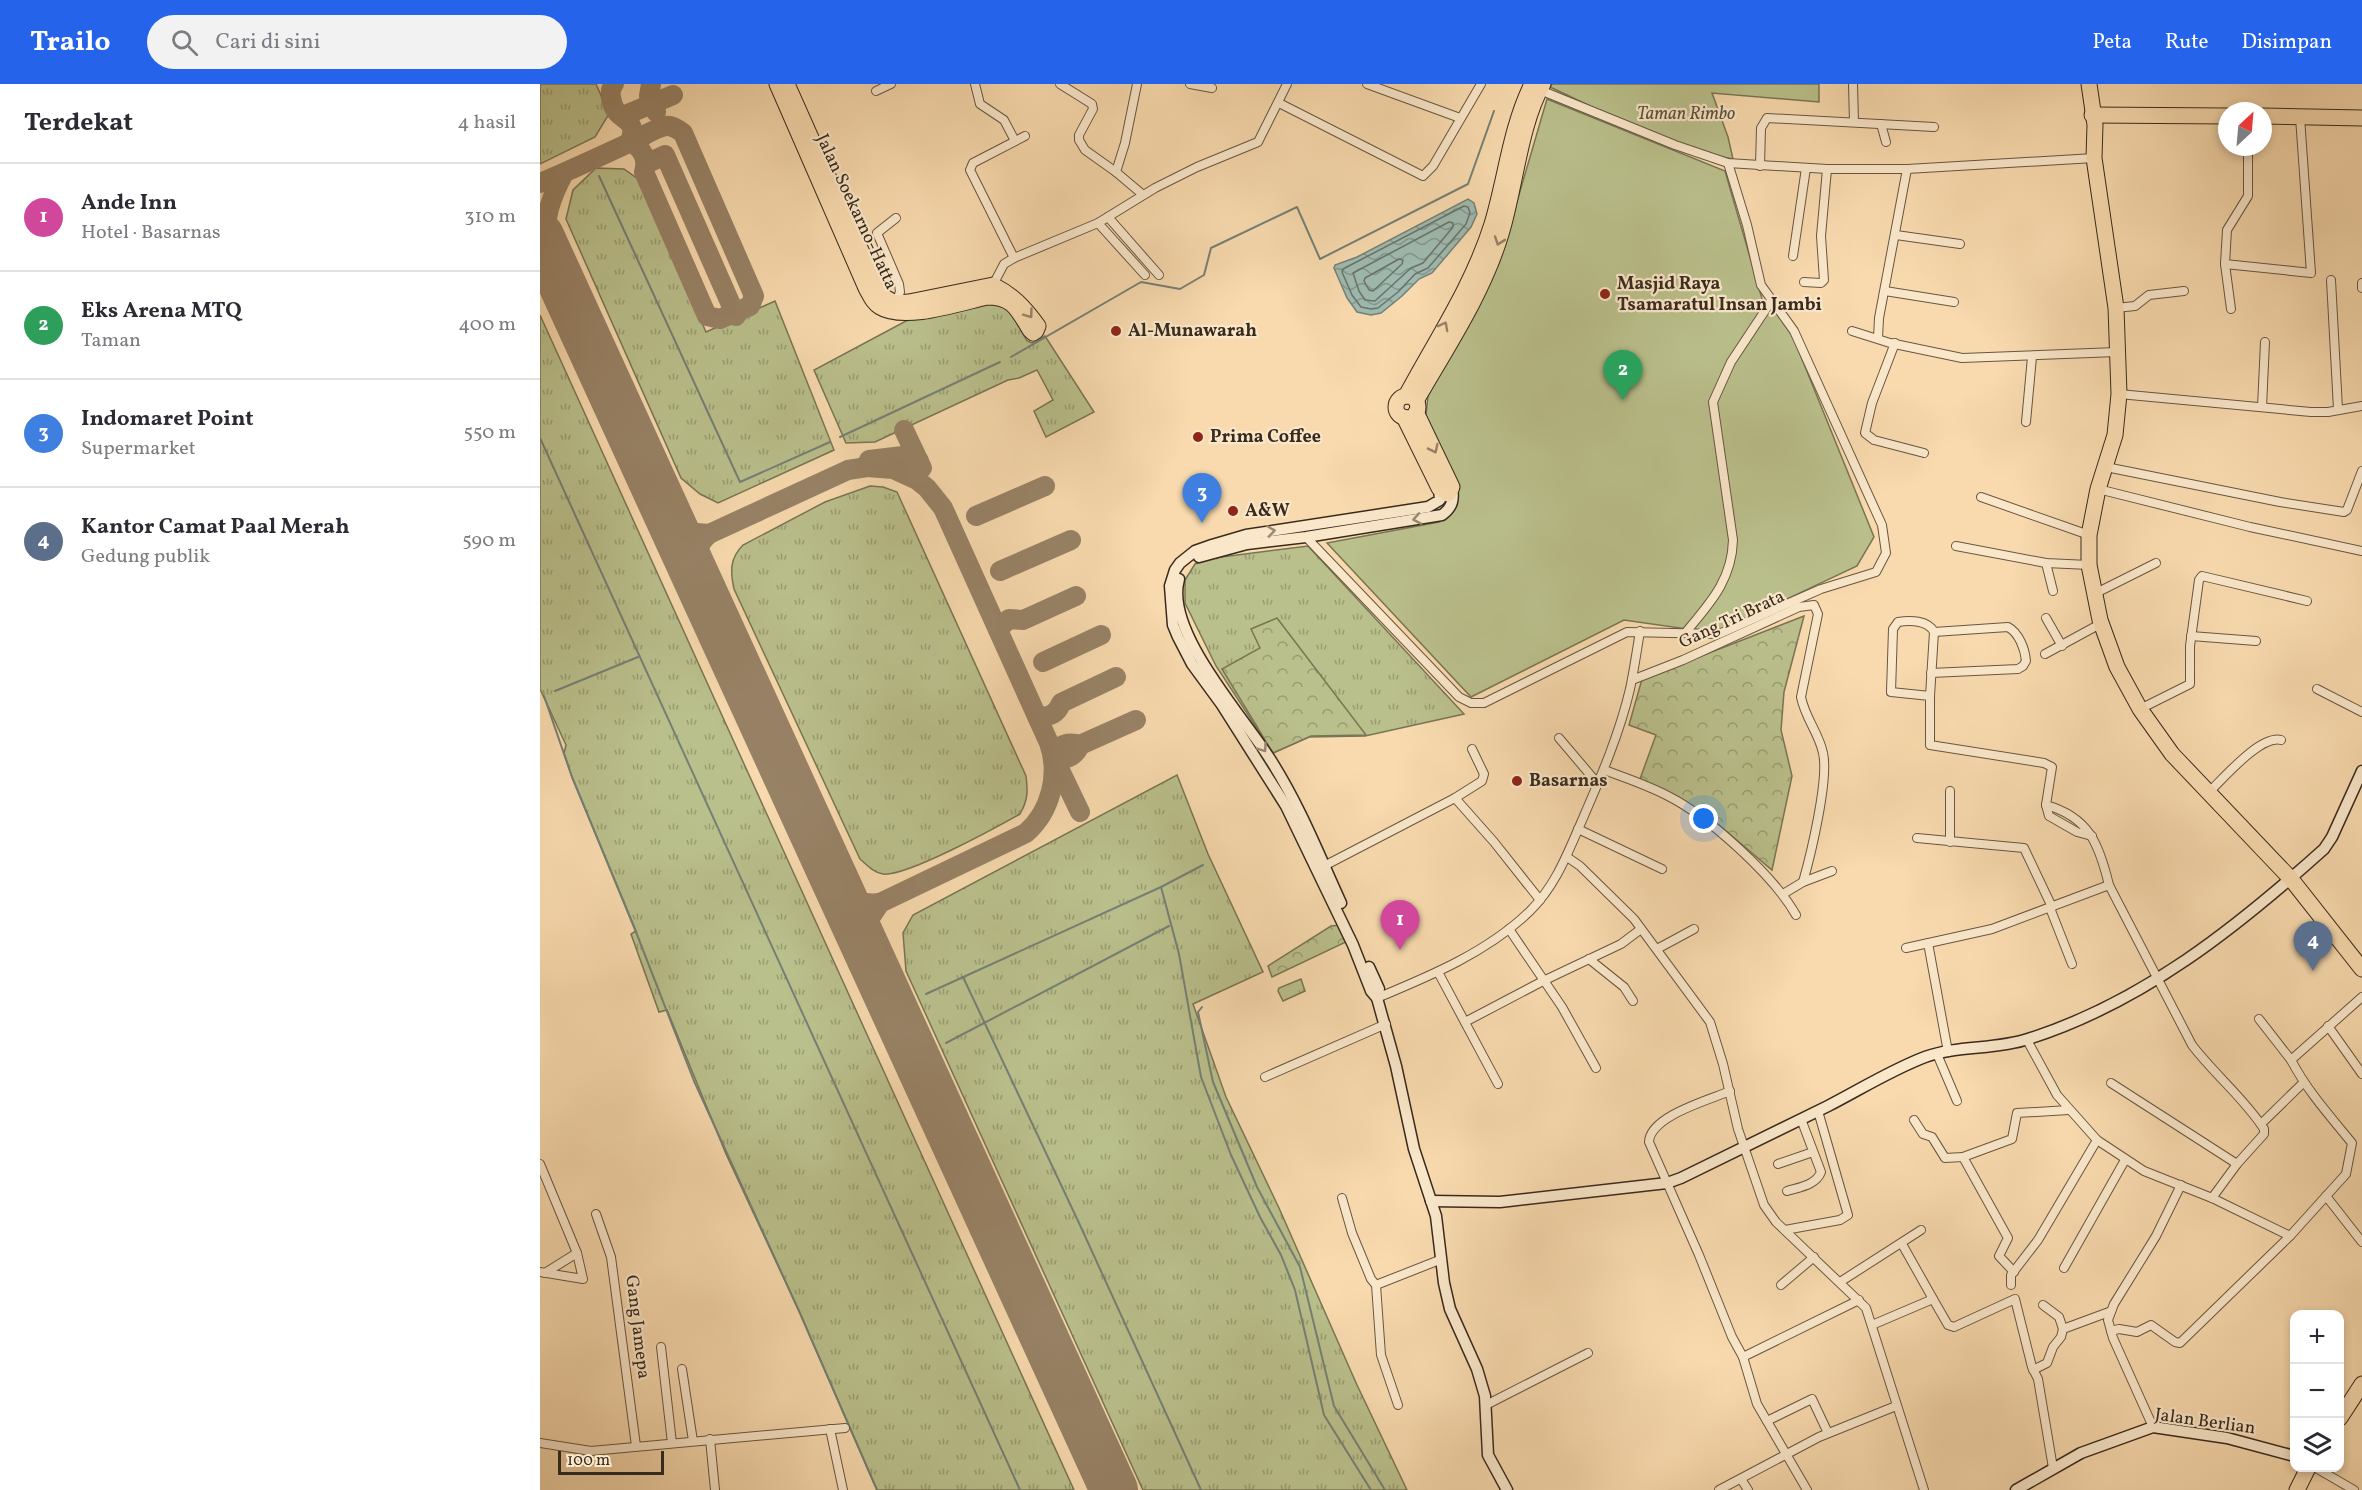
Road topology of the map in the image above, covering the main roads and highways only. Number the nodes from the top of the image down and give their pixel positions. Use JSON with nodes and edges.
{"nodes":[{"id":1,"x":777,"y":84,"type":"edge"},
{"id":2,"x":787,"y":84,"type":"edge"},
{"id":3,"x":2089,"y":84,"type":"edge"},
{"id":4,"x":2099,"y":84,"type":"edge"},
{"id":5,"x":1533,"y":86,"type":"edge"},
{"id":6,"x":2218,"y":116,"type":"edge"},
{"id":7,"x":2272,"y":116,"type":"edge"},
{"id":8,"x":2095,"y":118,"type":"junction"},
{"id":9,"x":2362,"y":118,"type":"edge"},
{"id":10,"x":962,"y":297,"type":"junction"},
{"id":11,"x":892,"y":308,"type":"junction"},
{"id":12,"x":1446,"y":487,"type":"road end"},
{"id":13,"x":2362,"y":969,"type":"edge"},
{"id":14,"x":2362,"y":1384,"type":"edge"},
{"id":15,"x":2344,"y":1412,"type":"edge"},
{"id":16,"x":2306,"y":1472,"type":"edge"},
{"id":17,"x":2297,"y":1490,"type":"edge"}],
"edges":[{"from":1,"to":11,"type":"highway","name":"Jalan Soekarno-Hatta"},
{"from":2,"to":11,"type":"highway","name":"Jalan Soekarno-Hatta"},
{"from":3,"to":8,"type":"highway"},
{"from":4,"to":8,"type":"highway"},
{"from":5,"to":12,"type":"highway"},
{"from":6,"to":8,"type":"highway"},
{"from":7,"to":9,"type":"highway"},
{"from":8,"to":13,"type":"highway"},
{"from":10,"to":10,"type":"highway","name":"Jalan Soekarno-Hatta","one_way":true},
{"from":10,"to":11,"type":"highway","name":"Jalan Soekarno-Hatta"},
{"from":14,"to":15,"type":"highway"},
{"from":16,"to":17,"type":"highway"}]}
